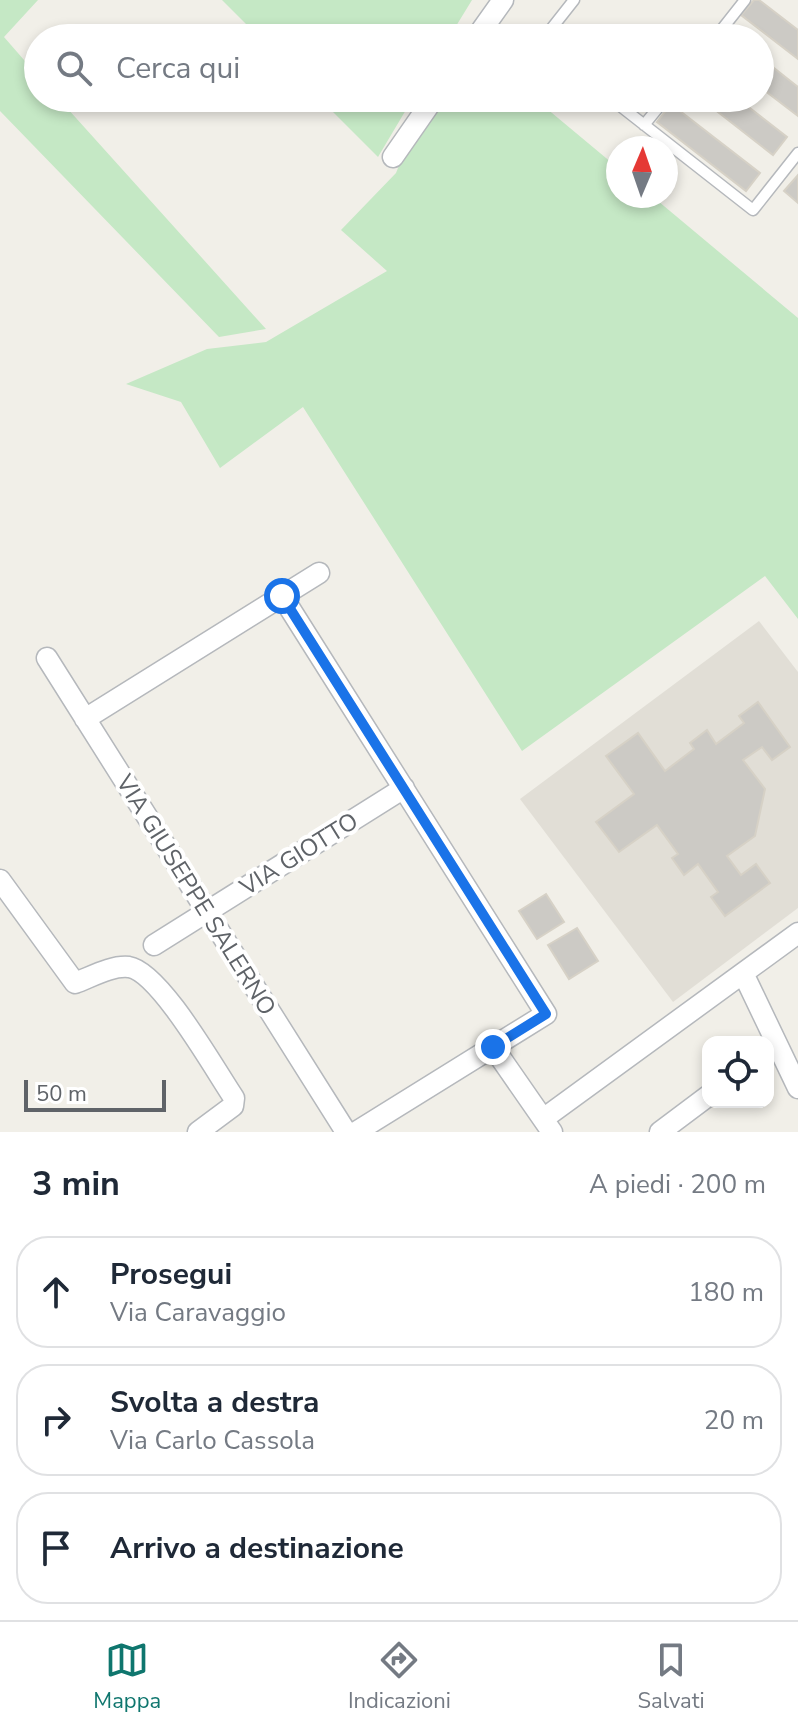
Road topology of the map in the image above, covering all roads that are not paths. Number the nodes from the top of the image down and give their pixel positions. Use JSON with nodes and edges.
{"nodes":[{"id":1,"x":503,"y":0,"type":"edge"},
{"id":2,"x":574,"y":0,"type":"edge"},
{"id":3,"x":745,"y":0,"type":"edge"},
{"id":4,"x":486,"y":24,"type":"edge"},
{"id":5,"x":555,"y":24,"type":"edge"},
{"id":6,"x":726,"y":24,"type":"edge"},
{"id":7,"x":424,"y":112,"type":"edge"},
{"id":8,"x":628,"y":112,"type":"edge"},
{"id":9,"x":655,"y":112,"type":"edge"},
{"id":10,"x":644,"y":125,"type":"junction"},
{"id":11,"x":798,"y":153,"type":"edge"},
{"id":12,"x":393,"y":157,"type":"dead end"},
{"id":13,"x":319,"y":573,"type":"dead end"},
{"id":14,"x":282,"y":596,"type":"junction"},
{"id":15,"x":47,"y":658,"type":"dead end"},
{"id":16,"x":85,"y":719,"type":"junction"},
{"id":17,"x":404,"y":788,"type":"junction"},
{"id":18,"x":0,"y":880,"type":"edge"},
{"id":19,"x":207,"y":912,"type":"junction"},
{"id":20,"x":798,"y":933,"type":"edge"},
{"id":21,"x":154,"y":945,"type":"dead end"},
{"id":22,"x":743,"y":973,"type":"junction"},
{"id":23,"x":769,"y":1036,"type":"edge"},
{"id":24,"x":493,"y":1047,"type":"junction"},
{"id":25,"x":774,"y":1049,"type":"edge"},
{"id":26,"x":798,"y":1088,"type":"edge"},
{"id":27,"x":702,"y":1100,"type":"edge"},
{"id":28,"x":547,"y":1126,"type":"edge"},
{"id":29,"x":198,"y":1132,"type":"edge"},
{"id":30,"x":346,"y":1132,"type":"edge"},
{"id":31,"x":356,"y":1132,"type":"edge"},
{"id":32,"x":660,"y":1132,"type":"edge"}],
"edges":[{"from":1,"to":4,"type":"street"},
{"from":2,"to":5,"type":"lane"},
{"from":3,"to":6,"type":"lane"},
{"from":7,"to":12,"type":"street"},
{"from":8,"to":10,"type":"lane"},
{"from":9,"to":10,"type":"lane"},
{"from":10,"to":11,"type":"lane"},
{"from":13,"to":14,"type":"street"},
{"from":14,"to":16,"type":"street"},
{"from":14,"to":17,"type":"street"},
{"from":15,"to":16,"type":"street","name":"VIA GIUSEPPE SALERNO"},
{"from":16,"to":19,"type":"street","name":"VIA GIUSEPPE SALERNO"},
{"from":17,"to":19,"type":"street","name":"VIA GIOTTO"},
{"from":17,"to":24,"type":"street"},
{"from":18,"to":29,"type":"street"},
{"from":19,"to":21,"type":"street","name":"VIA GIOTTO"},
{"from":19,"to":30,"type":"street","name":"VIA GIUSEPPE SALERNO"},
{"from":20,"to":22,"type":"street"},
{"from":22,"to":23,"type":"street"},
{"from":22,"to":28,"type":"street"},
{"from":24,"to":28,"type":"street"},
{"from":24,"to":31,"type":"street"},
{"from":25,"to":26,"type":"street"},
{"from":27,"to":32,"type":"street"}]}
